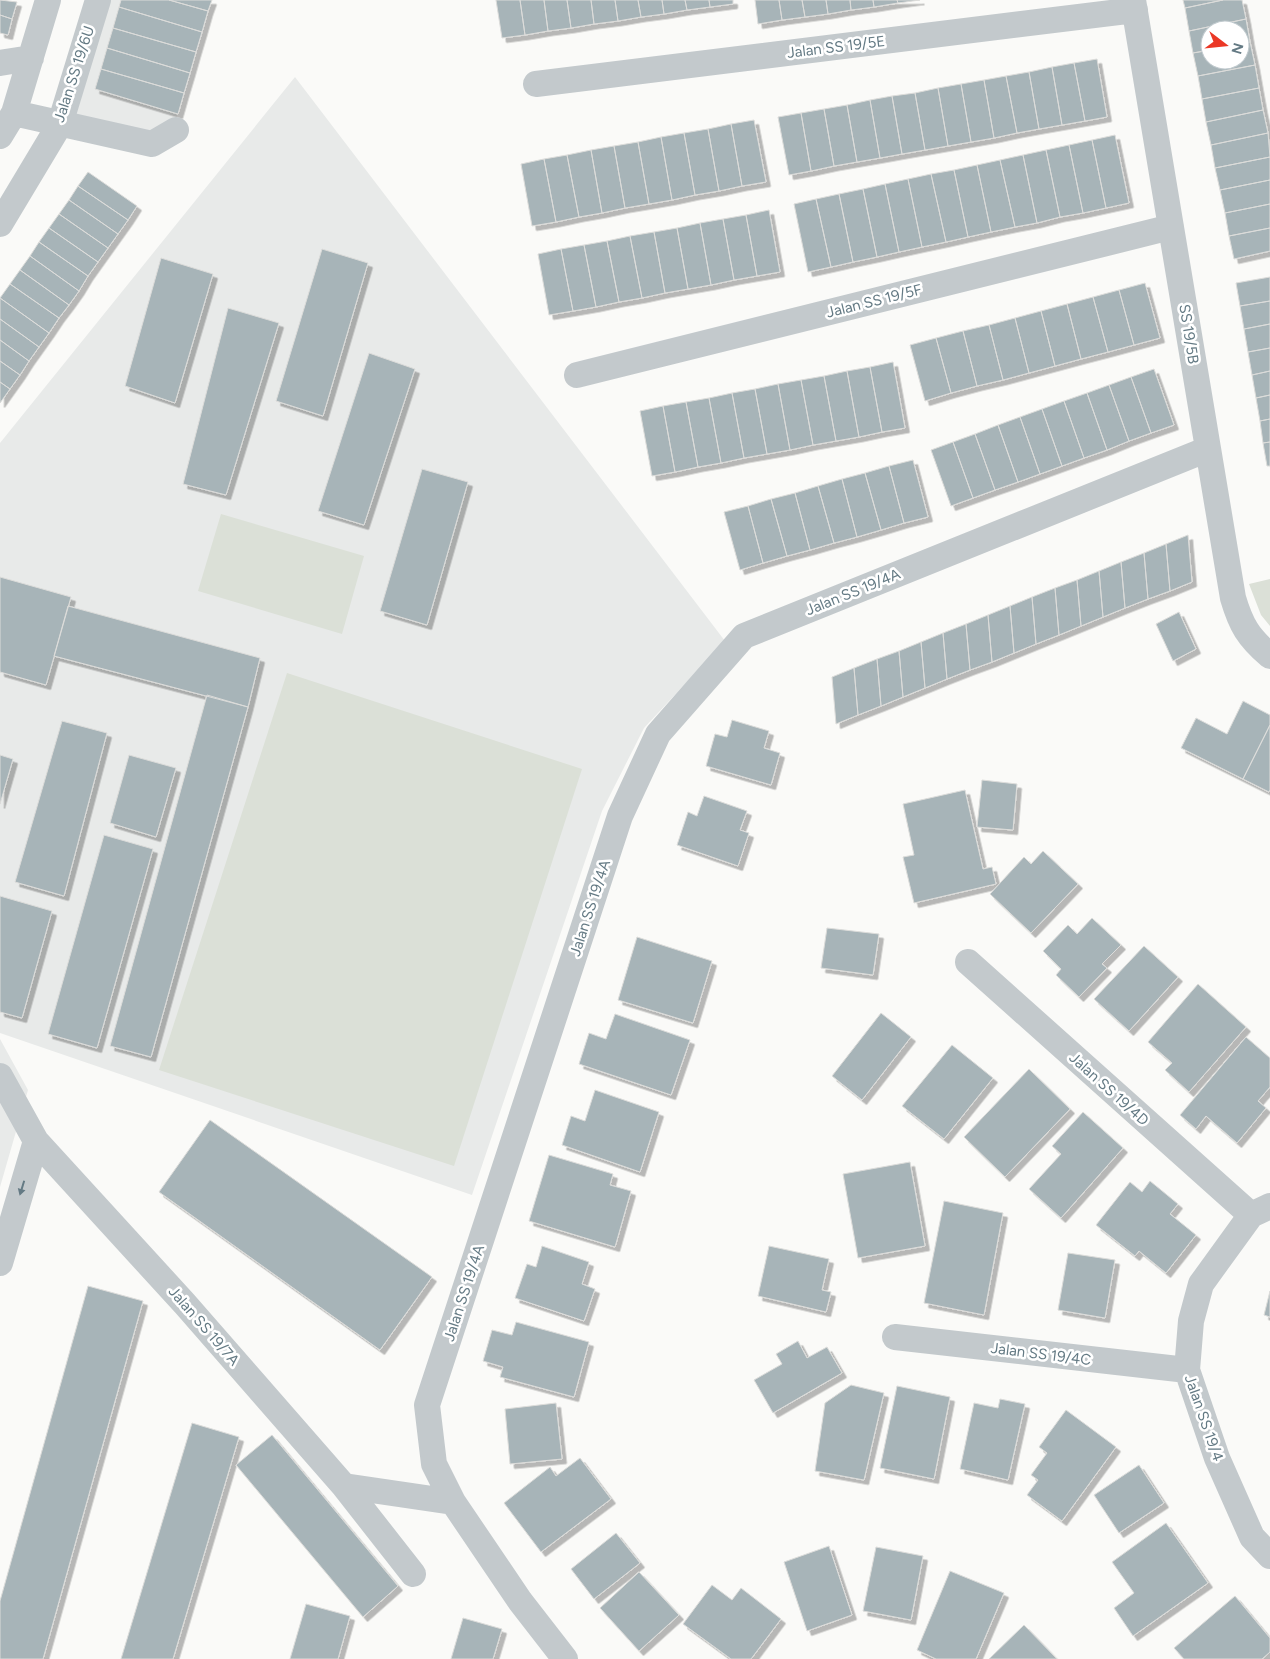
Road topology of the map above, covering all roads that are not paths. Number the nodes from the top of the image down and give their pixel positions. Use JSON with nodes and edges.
{"nodes":[{"id":1,"x":48,"y":0,"type":"edge"},
{"id":2,"x":98,"y":0,"type":"edge"},
{"id":3,"x":1134,"y":5,"type":"edge"},
{"id":4,"x":31,"y":58,"type":"junction"},
{"id":5,"x":0,"y":63,"type":"edge"},
{"id":6,"x":536,"y":84,"type":"dead end"},
{"id":7,"x":14,"y":113,"type":"junction"},
{"id":8,"x":60,"y":124,"type":"junction"},
{"id":9,"x":176,"y":130,"type":"dead end"},
{"id":10,"x":0,"y":136,"type":"edge"},
{"id":11,"x":0,"y":224,"type":"edge"},
{"id":12,"x":1171,"y":227,"type":"junction"},
{"id":13,"x":577,"y":374,"type":"dead end"},
{"id":14,"x":1208,"y":448,"type":"junction"},
{"id":15,"x":1270,"y":656,"type":"edge"},
{"id":16,"x":968,"y":962,"type":"dead end"},
{"id":17,"x":2,"y":1087,"type":"edge"},
{"id":18,"x":36,"y":1141,"type":"junction"},
{"id":19,"x":1260,"y":1210,"type":"edge"},
{"id":20,"x":0,"y":1263,"type":"edge"},
{"id":21,"x":895,"y":1337,"type":"dead end"},
{"id":22,"x":1187,"y":1370,"type":"junction"},
{"id":23,"x":344,"y":1486,"type":"junction"},
{"id":24,"x":453,"y":1502,"type":"junction"},
{"id":25,"x":1270,"y":1556,"type":"edge"},
{"id":26,"x":413,"y":1574,"type":"dead end"},
{"id":27,"x":565,"y":1659,"type":"edge"}],
"edges":[{"from":1,"to":4,"type":"street"},
{"from":2,"to":8,"type":"street","name":"Jalan SS 19/6U"},
{"from":3,"to":6,"type":"street","name":"Jalan SS 19/5E"},
{"from":3,"to":12,"type":"street","name":"SS 19/5B"},
{"from":4,"to":5,"type":"street"},
{"from":4,"to":7,"type":"street"},
{"from":7,"to":8,"type":"street"},
{"from":7,"to":10,"type":"street"},
{"from":8,"to":9,"type":"street"},
{"from":8,"to":11,"type":"street","name":"Jalan SS 19/6U"},
{"from":12,"to":13,"type":"street","name":"Jalan SS 19/5F"},
{"from":12,"to":14,"type":"street","name":"SS 19/5B"},
{"from":14,"to":15,"type":"street","name":"SS 19/5B"},
{"from":14,"to":24,"type":"street","name":"Jalan SS 19/4A"},
{"from":16,"to":19,"type":"street","name":"Jalan SS 19/4D"},
{"from":17,"to":18,"type":"street","name":"Jalan SS 19/7A"},
{"from":18,"to":20,"type":"street","one_way":true},
{"from":18,"to":23,"type":"street","name":"Jalan SS 19/7A"},
{"from":19,"to":22,"type":"street","name":"Jalan SS 19/4"},
{"from":21,"to":22,"type":"street","name":"Jalan SS 19/4C"},
{"from":22,"to":25,"type":"street","name":"Jalan SS 19/4"},
{"from":23,"to":24,"type":"street"},
{"from":23,"to":26,"type":"street","name":"Jalan SS 19/7A"},
{"from":24,"to":27,"type":"street","name":"Jalan SS 19/4A"}]}
